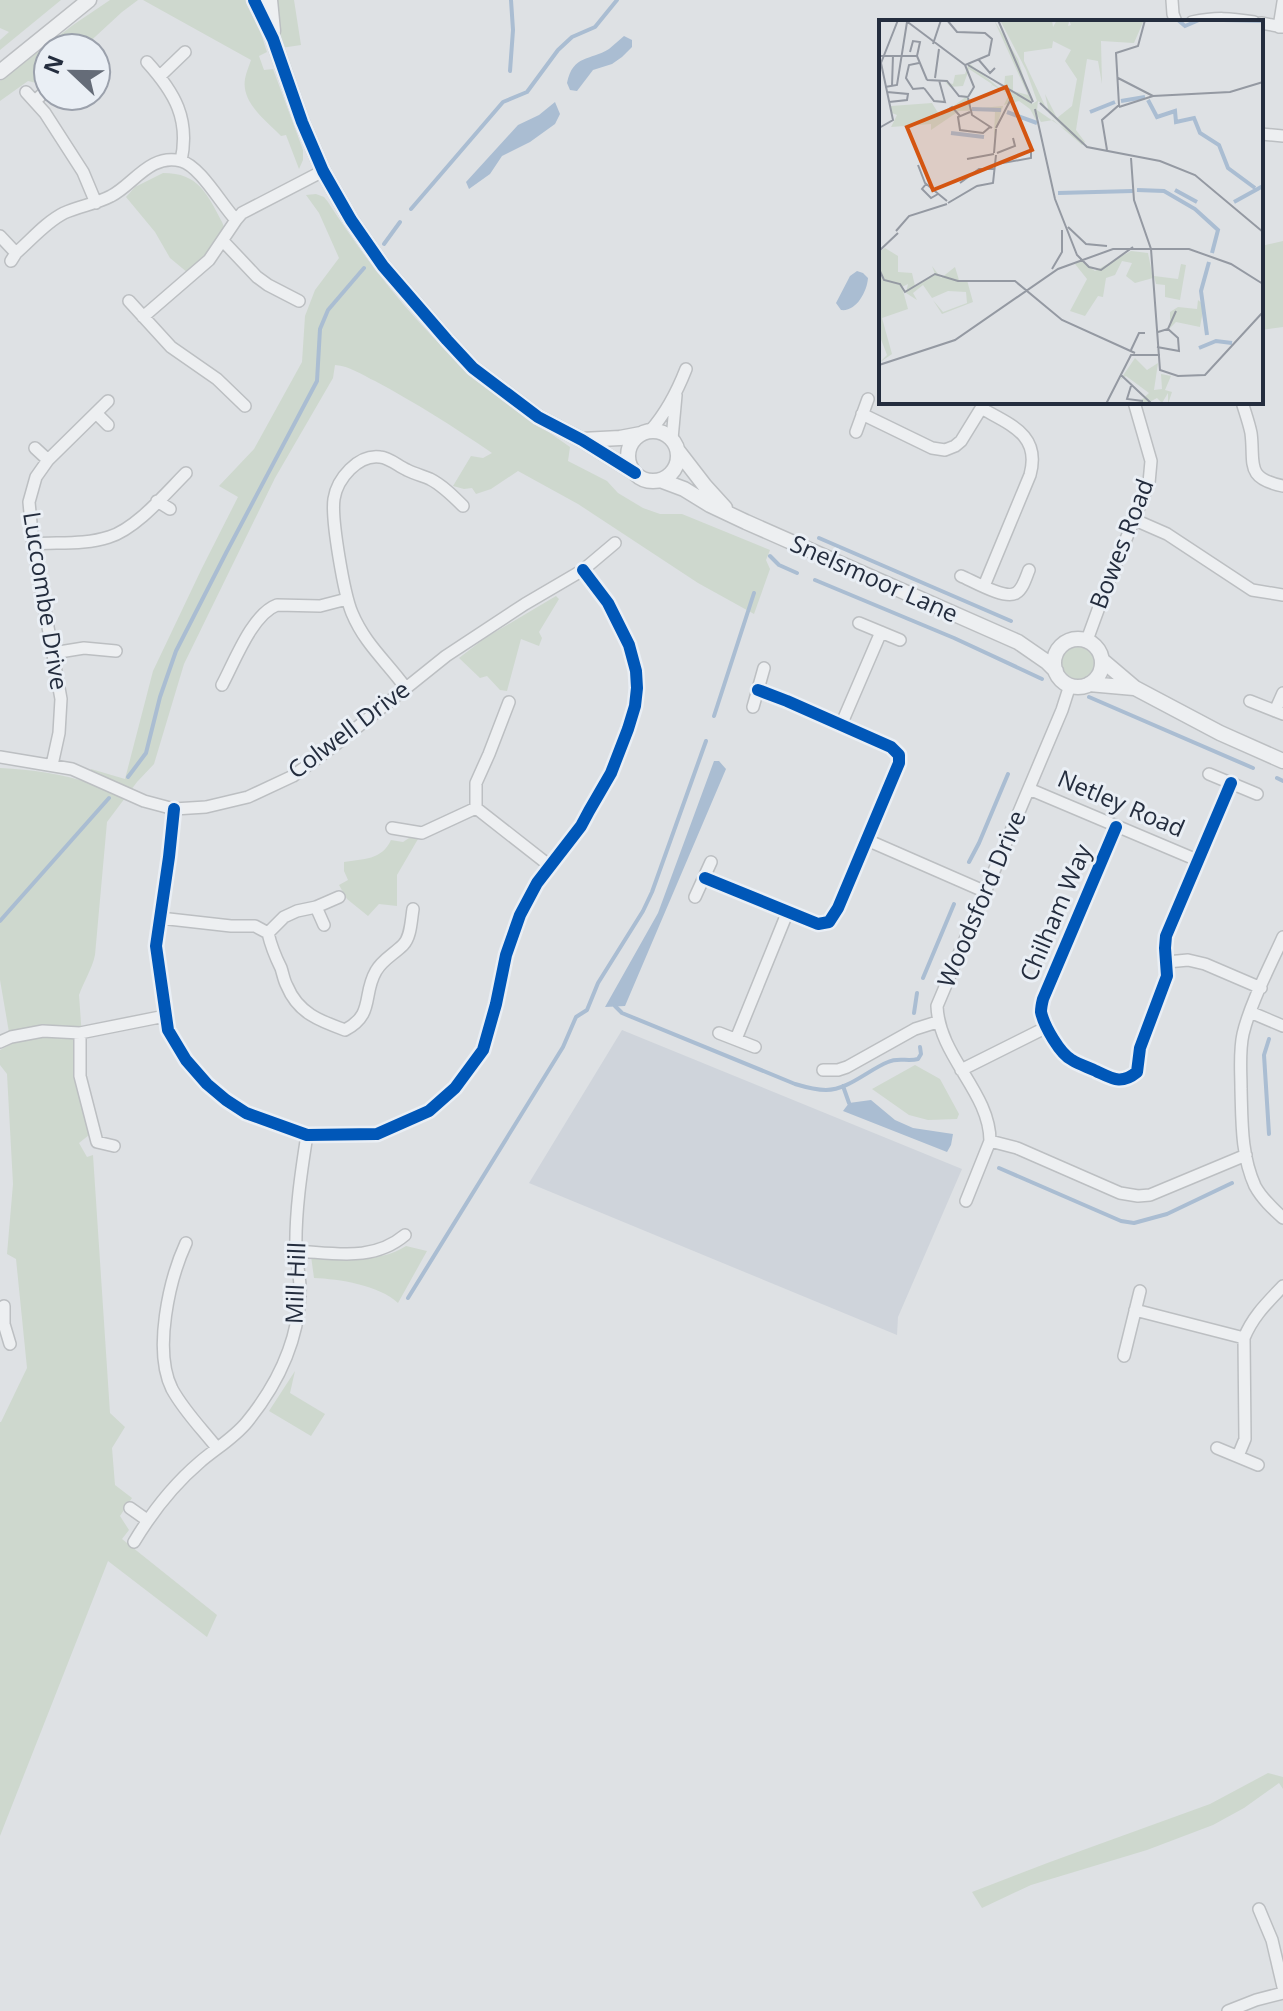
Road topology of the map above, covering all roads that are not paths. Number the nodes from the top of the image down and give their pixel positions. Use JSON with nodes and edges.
{"nodes":[{"id":1,"x":89,"y":0,"type":"edge"},
{"id":2,"x":254,"y":0,"type":"edge"},
{"id":3,"x":270,"y":0,"type":"edge"},
{"id":4,"x":1172,"y":0,"type":"edge"},
{"id":5,"x":1283,"y":2,"type":"edge"},
{"id":6,"x":1175,"y":20,"type":"edge"},
{"id":7,"x":1200,"y":20,"type":"edge"},
{"id":8,"x":1244,"y":20,"type":"edge"},
{"id":9,"x":1281,"y":27,"type":"edge"},
{"id":10,"x":273,"y":39,"type":"junction"},
{"id":11,"x":185,"y":52,"type":"dead end"},
{"id":12,"x":147,"y":62,"type":"dead end"},
{"id":13,"x":0,"y":72,"type":"edge"},
{"id":14,"x":160,"y":76,"type":"junction"},
{"id":15,"x":44,"y":112,"type":"edge"},
{"id":16,"x":1263,"y":134,"type":"edge"},
{"id":17,"x":1283,"y":136,"type":"edge"},
{"id":18,"x":181,"y":161,"type":"junction"},
{"id":19,"x":323,"y":171,"type":"junction"},
{"id":20,"x":96,"y":203,"type":"junction"},
{"id":21,"x":236,"y":220,"type":"junction"},
{"id":22,"x":0,"y":236,"type":"edge"},
{"id":23,"x":223,"y":241,"type":"junction"},
{"id":24,"x":129,"y":301,"type":"dead end"},
{"id":25,"x":299,"y":301,"type":"dead end"},
{"id":26,"x":143,"y":317,"type":"junction"},
{"id":27,"x":686,"y":369,"type":"dead end"},
{"id":28,"x":676,"y":395,"type":"junction"},
{"id":29,"x":868,"y":399,"type":"dead end"},
{"id":30,"x":108,"y":401,"type":"dead end"},
{"id":31,"x":1135,"y":404,"type":"edge"},
{"id":32,"x":1243,"y":404,"type":"edge"},
{"id":33,"x":983,"y":405,"type":"edge"},
{"id":34,"x":245,"y":406,"type":"dead end"},
{"id":35,"x":96,"y":413,"type":"junction"},
{"id":36,"x":862,"y":414,"type":"junction"},
{"id":37,"x":108,"y":425,"type":"dead end"},
{"id":38,"x":645,"y":432,"type":"junction"},
{"id":39,"x":856,"y":432,"type":"dead end"},
{"id":40,"x":582,"y":440,"type":"junction"},
{"id":41,"x":675,"y":445,"type":"junction"},
{"id":42,"x":35,"y":448,"type":"dead end"},
{"id":43,"x":48,"y":460,"type":"junction"},
{"id":44,"x":186,"y":473,"type":"dead end"},
{"id":45,"x":635,"y":473,"type":"junction"},
{"id":46,"x":660,"y":480,"type":"junction"},
{"id":47,"x":1283,"y":486,"type":"edge"},
{"id":48,"x":157,"y":501,"type":"junction"},
{"id":49,"x":463,"y":506,"type":"dead end"},
{"id":50,"x":170,"y":509,"type":"dead end"},
{"id":51,"x":731,"y":514,"type":"junction"},
{"id":52,"x":1135,"y":520,"type":"junction"},
{"id":53,"x":615,"y":543,"type":"dead end"},
{"id":54,"x":33,"y":544,"type":"junction"},
{"id":55,"x":583,"y":570,"type":"junction"},
{"id":56,"x":1029,"y":570,"type":"dead end"},
{"id":57,"x":961,"y":576,"type":"dead end"},
{"id":58,"x":984,"y":586,"type":"junction"},
{"id":59,"x":1283,"y":595,"type":"edge"},
{"id":60,"x":347,"y":599,"type":"junction"},
{"id":61,"x":859,"y":623,"type":"dead end"},
{"id":62,"x":881,"y":632,"type":"junction"},
{"id":63,"x":900,"y":640,"type":"dead end"},
{"id":64,"x":1087,"y":640,"type":"junction"},
{"id":65,"x":1018,"y":642,"type":"junction"},
{"id":66,"x":1063,"y":644,"type":"junction"},
{"id":67,"x":116,"y":651,"type":"dead end"},
{"id":68,"x":53,"y":653,"type":"junction"},
{"id":69,"x":1102,"y":660,"type":"junction"},
{"id":70,"x":764,"y":668,"type":"dead end"},
{"id":71,"x":1056,"y":671,"type":"junction"},
{"id":72,"x":1089,"y":684,"type":"junction"},
{"id":73,"x":222,"y":685,"type":"dead end"},
{"id":74,"x":1070,"y":685,"type":"junction"},
{"id":75,"x":405,"y":687,"type":"junction"},
{"id":76,"x":1135,"y":688,"type":"junction"},
{"id":77,"x":758,"y":690,"type":"junction"},
{"id":78,"x":1283,"y":693,"type":"edge"},
{"id":79,"x":1250,"y":701,"type":"dead end"},
{"id":80,"x":509,"y":702,"type":"dead end"},
{"id":81,"x":753,"y":707,"type":"dead end"},
{"id":82,"x":1279,"y":713,"type":"edge"},
{"id":83,"x":841,"y":725,"type":"junction"},
{"id":84,"x":0,"y":757,"type":"edge"},
{"id":85,"x":1283,"y":761,"type":"edge"},
{"id":86,"x":52,"y":765,"type":"junction"},
{"id":87,"x":1209,"y":774,"type":"dead end"},
{"id":88,"x":1231,"y":783,"type":"junction"},
{"id":89,"x":1029,"y":789,"type":"junction"},
{"id":90,"x":1257,"y":794,"type":"dead end"},
{"id":91,"x":476,"y":808,"type":"junction"},
{"id":92,"x":174,"y":809,"type":"junction"},
{"id":93,"x":1116,"y":827,"type":"junction"},
{"id":94,"x":392,"y":828,"type":"dead end"},
{"id":95,"x":867,"y":840,"type":"junction"},
{"id":96,"x":1197,"y":860,"type":"junction"},
{"id":97,"x":711,"y":862,"type":"dead end"},
{"id":98,"x":550,"y":866,"type":"junction"},
{"id":99,"x":705,"y":878,"type":"junction"},
{"id":100,"x":986,"y":892,"type":"junction"},
{"id":101,"x":339,"y":897,"type":"dead end"},
{"id":102,"x":695,"y":897,"type":"dead end"},
{"id":103,"x":316,"y":907,"type":"junction"},
{"id":104,"x":413,"y":909,"type":"dead end"},
{"id":105,"x":788,"y":911,"type":"junction"},
{"id":106,"x":160,"y":918,"type":"junction"},
{"id":107,"x":324,"y":925,"type":"dead end"},
{"id":108,"x":268,"y":933,"type":"junction"},
{"id":109,"x":1283,"y":937,"type":"edge"},
{"id":110,"x":1167,"y":962,"type":"junction"},
{"id":111,"x":1261,"y":988,"type":"junction"},
{"id":112,"x":1250,"y":1012,"type":"junction"},
{"id":113,"x":165,"y":1016,"type":"junction"},
{"id":114,"x":937,"y":1022,"type":"junction"},
{"id":115,"x":1283,"y":1026,"type":"edge"},
{"id":116,"x":1047,"y":1027,"type":"junction"},
{"id":117,"x":80,"y":1033,"type":"junction"},
{"id":118,"x":719,"y":1033,"type":"dead end"},
{"id":119,"x":736,"y":1039,"type":"junction"},
{"id":120,"x":0,"y":1042,"type":"edge"},
{"id":121,"x":755,"y":1047,"type":"dead end"},
{"id":122,"x":823,"y":1070,"type":"dead end"},
{"id":123,"x":961,"y":1070,"type":"junction"},
{"id":124,"x":307,"y":1135,"type":"junction"},
{"id":125,"x":990,"y":1141,"type":"junction"},
{"id":126,"x":114,"y":1146,"type":"dead end"},
{"id":127,"x":1246,"y":1155,"type":"junction"},
{"id":128,"x":966,"y":1201,"type":"dead end"},
{"id":129,"x":1283,"y":1218,"type":"edge"},
{"id":130,"x":405,"y":1235,"type":"dead end"},
{"id":131,"x":186,"y":1243,"type":"dead end"},
{"id":132,"x":296,"y":1251,"type":"junction"},
{"id":133,"x":1283,"y":1286,"type":"edge"},
{"id":134,"x":1140,"y":1291,"type":"dead end"},
{"id":135,"x":4,"y":1306,"type":"dead end"},
{"id":136,"x":1135,"y":1310,"type":"junction"},
{"id":137,"x":2,"y":1323,"type":"edge"},
{"id":138,"x":1244,"y":1338,"type":"junction"},
{"id":139,"x":10,"y":1344,"type":"dead end"},
{"id":140,"x":1124,"y":1356,"type":"dead end"},
{"id":141,"x":217,"y":1448,"type":"junction"},
{"id":142,"x":1217,"y":1448,"type":"dead end"},
{"id":143,"x":1238,"y":1456,"type":"junction"},
{"id":144,"x":1258,"y":1465,"type":"dead end"},
{"id":145,"x":130,"y":1508,"type":"dead end"},
{"id":146,"x":147,"y":1520,"type":"junction"},
{"id":147,"x":134,"y":1542,"type":"dead end"},
{"id":148,"x":1259,"y":1909,"type":"dead end"},
{"id":149,"x":1283,"y":1990,"type":"edge"},
{"id":150,"x":1228,"y":2011,"type":"edge"}],
"edges":[{"from":1,"to":13,"type":"street"},
{"from":2,"to":10,"type":"street"},
{"from":3,"to":10,"type":"street"},
{"from":4,"to":6,"type":"street"},
{"from":5,"to":9,"type":"street"},
{"from":7,"to":8,"type":"street"},
{"from":10,"to":19,"type":"street"},
{"from":11,"to":14,"type":"street"},
{"from":12,"to":14,"type":"street"},
{"from":14,"to":18,"type":"street"},
{"from":15,"to":20,"type":"street"},
{"from":16,"to":17,"type":"street"},
{"from":18,"to":20,"type":"street"},
{"from":18,"to":21,"type":"street"},
{"from":19,"to":21,"type":"street"},
{"from":19,"to":40,"type":"street"},
{"from":20,"to":22,"type":"street"},
{"from":21,"to":23,"type":"street"},
{"from":23,"to":25,"type":"street"},
{"from":23,"to":26,"type":"street"},
{"from":24,"to":26,"type":"street"},
{"from":26,"to":34,"type":"street"},
{"from":27,"to":28,"type":"street"},
{"from":28,"to":38,"type":"street"},
{"from":28,"to":41,"type":"street"},
{"from":29,"to":36,"type":"street"},
{"from":30,"to":35,"type":"street","name":"Luccombe Drive"},
{"from":31,"to":52,"type":"street","name":"Bowes Road"},
{"from":32,"to":47,"type":"street"},
{"from":33,"to":36,"type":"street"},
{"from":33,"to":58,"type":"street"},
{"from":35,"to":37,"type":"street"},
{"from":35,"to":43,"type":"street","name":"Luccombe Drive"},
{"from":36,"to":39,"type":"street"},
{"from":38,"to":40,"type":"street"},
{"from":38,"to":41,"type":"street"},
{"from":38,"to":45,"type":"street"},
{"from":40,"to":45,"type":"street"},
{"from":41,"to":46,"type":"street"},
{"from":41,"to":51,"type":"street","name":"Snelsmoor Lane"},
{"from":42,"to":43,"type":"street"},
{"from":43,"to":54,"type":"street","name":"Luccombe Drive"},
{"from":44,"to":48,"type":"street"},
{"from":45,"to":46,"type":"street"},
{"from":46,"to":51,"type":"street","name":"Snelsmoor Lane"},
{"from":48,"to":50,"type":"street"},
{"from":48,"to":54,"type":"street"},
{"from":49,"to":60,"type":"street"},
{"from":51,"to":65,"type":"street","name":"Snelsmoor Lane"},
{"from":52,"to":59,"type":"street"},
{"from":52,"to":64,"type":"street","name":"Bowes Road"},
{"from":53,"to":55,"type":"street","name":"Colwell Drive"},
{"from":54,"to":68,"type":"street","name":"Luccombe Drive"},
{"from":55,"to":75,"type":"street","name":"Colwell Drive"},
{"from":55,"to":98,"type":"street"},
{"from":56,"to":58,"type":"street"},
{"from":57,"to":58,"type":"street"},
{"from":60,"to":73,"type":"street"},
{"from":60,"to":75,"type":"street"},
{"from":61,"to":62,"type":"street"},
{"from":62,"to":63,"type":"street"},
{"from":62,"to":83,"type":"street"},
{"from":64,"to":66,"type":"street"},
{"from":64,"to":69,"type":"street"},
{"from":65,"to":66,"type":"street","name":"Snelsmoor Lane"},
{"from":65,"to":71,"type":"street","name":"Snelsmoor Lane"},
{"from":66,"to":71,"type":"street"},
{"from":67,"to":68,"type":"street"},
{"from":68,"to":86,"type":"street","name":"Luccombe Drive"},
{"from":69,"to":72,"type":"street"},
{"from":69,"to":76,"type":"street"},
{"from":70,"to":77,"type":"street"},
{"from":71,"to":74,"type":"street"},
{"from":72,"to":74,"type":"street"},
{"from":72,"to":76,"type":"street"},
{"from":74,"to":89,"type":"street","name":"Woodsford Drive"},
{"from":75,"to":92,"type":"street","name":"Colwell Drive"},
{"from":76,"to":85,"type":"street"},
{"from":77,"to":81,"type":"street"},
{"from":77,"to":83,"type":"street"},
{"from":78,"to":82,"type":"street"},
{"from":79,"to":82,"type":"street"},
{"from":80,"to":91,"type":"street"},
{"from":83,"to":95,"type":"street"},
{"from":84,"to":86,"type":"street","name":"Colwell Drive"},
{"from":86,"to":92,"type":"street","name":"Colwell Drive"},
{"from":87,"to":88,"type":"street"},
{"from":88,"to":90,"type":"street"},
{"from":88,"to":96,"type":"street"},
{"from":89,"to":93,"type":"street","name":"Netley Road"},
{"from":89,"to":100,"type":"street","name":"Woodsford Drive"},
{"from":91,"to":94,"type":"street"},
{"from":91,"to":98,"type":"street"},
{"from":92,"to":106,"type":"street"},
{"from":93,"to":96,"type":"street","name":"Netley Road"},
{"from":93,"to":116,"type":"street","name":"Chilham Way"},
{"from":95,"to":100,"type":"street"},
{"from":95,"to":105,"type":"street"},
{"from":96,"to":110,"type":"street"},
{"from":97,"to":99,"type":"street"},
{"from":98,"to":124,"type":"street"},
{"from":99,"to":102,"type":"street"},
{"from":99,"to":105,"type":"street"},
{"from":100,"to":114,"type":"street","name":"Woodsford Drive"},
{"from":101,"to":103,"type":"street"},
{"from":103,"to":107,"type":"street"},
{"from":103,"to":108,"type":"street"},
{"from":104,"to":108,"type":"street"},
{"from":105,"to":119,"type":"street"},
{"from":106,"to":108,"type":"street"},
{"from":106,"to":113,"type":"street"},
{"from":109,"to":111,"type":"street"},
{"from":110,"to":111,"type":"street"},
{"from":110,"to":116,"type":"street"},
{"from":111,"to":112,"type":"street"},
{"from":112,"to":115,"type":"street"},
{"from":112,"to":127,"type":"street"},
{"from":113,"to":117,"type":"street"},
{"from":113,"to":124,"type":"street"},
{"from":114,"to":122,"type":"street"},
{"from":114,"to":123,"type":"street"},
{"from":116,"to":123,"type":"street"},
{"from":117,"to":120,"type":"street"},
{"from":117,"to":126,"type":"street"},
{"from":118,"to":119,"type":"street"},
{"from":119,"to":121,"type":"street"},
{"from":123,"to":125,"type":"street"},
{"from":124,"to":132,"type":"street","name":"Mill Hill"},
{"from":125,"to":127,"type":"street"},
{"from":125,"to":128,"type":"street"},
{"from":127,"to":129,"type":"street"},
{"from":130,"to":132,"type":"street"},
{"from":131,"to":141,"type":"street"},
{"from":132,"to":141,"type":"street","name":"Mill Hill"},
{"from":133,"to":138,"type":"street"},
{"from":134,"to":136,"type":"street"},
{"from":135,"to":137,"type":"street"},
{"from":136,"to":138,"type":"street"},
{"from":136,"to":140,"type":"street"},
{"from":137,"to":139,"type":"street"},
{"from":138,"to":143,"type":"street"},
{"from":141,"to":146,"type":"street","name":"Mill Hill"},
{"from":142,"to":143,"type":"street"},
{"from":143,"to":144,"type":"street"},
{"from":145,"to":146,"type":"street"},
{"from":146,"to":147,"type":"street","name":"Mill Hill"},
{"from":148,"to":149,"type":"street"},
{"from":149,"to":150,"type":"street"}]}
